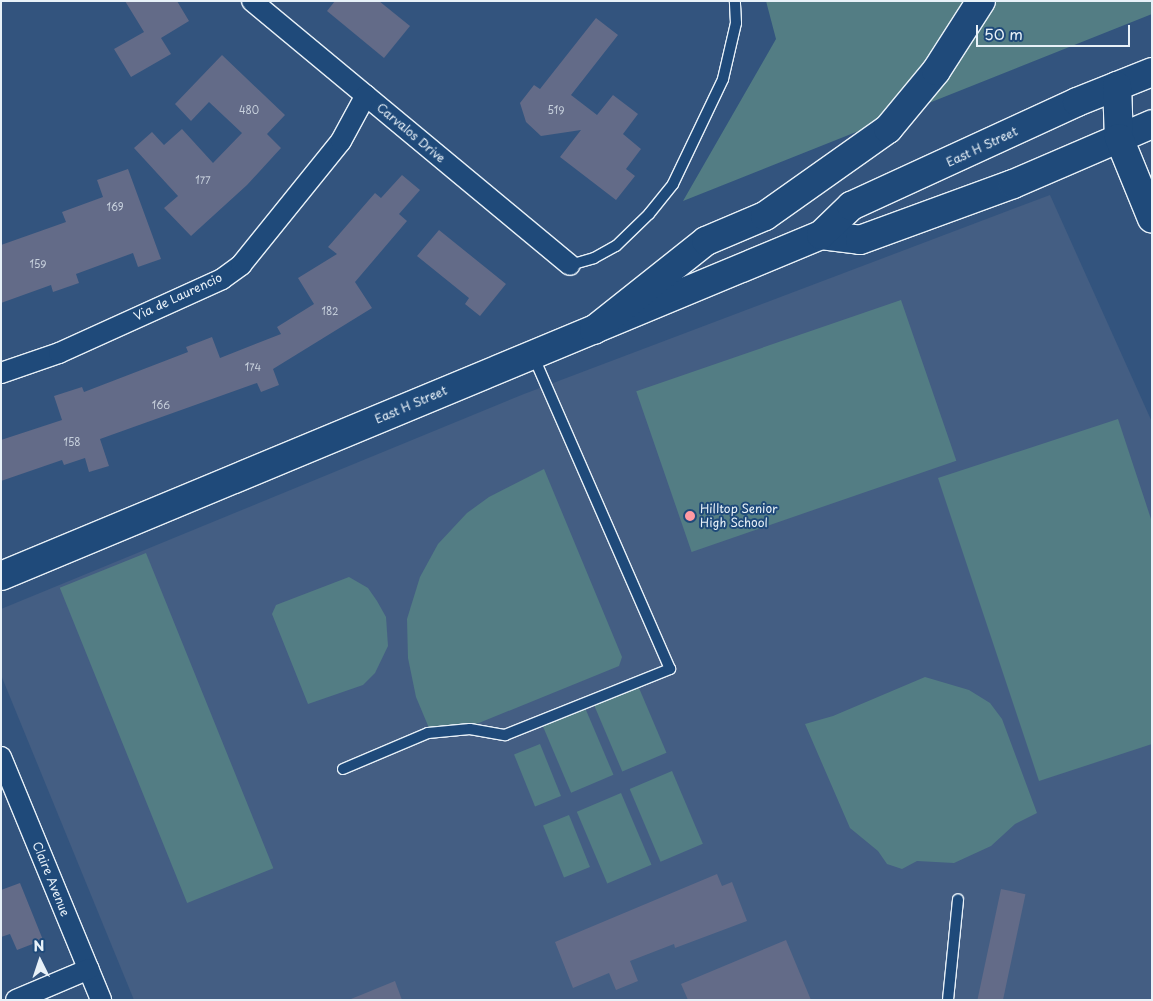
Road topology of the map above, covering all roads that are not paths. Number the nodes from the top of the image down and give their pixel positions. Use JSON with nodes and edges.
{"nodes":[{"id":1,"x":252,"y":1,"type":"edge"},
{"id":2,"x":735,"y":1,"type":"edge"},
{"id":3,"x":981,"y":1,"type":"edge"},
{"id":4,"x":1152,"y":72,"type":"edge"},
{"id":5,"x":1117,"y":86,"type":"junction"},
{"id":6,"x":366,"y":95,"type":"junction"},
{"id":7,"x":1152,"y":124,"type":"edge"},
{"id":8,"x":1119,"y":138,"type":"junction"},
{"id":9,"x":1152,"y":219,"type":"edge"},
{"id":10,"x":821,"y":235,"type":"junction"},
{"id":11,"x":570,"y":265,"type":"joint"},
{"id":12,"x":594,"y":330,"type":"junction"},
{"id":13,"x":533,"y":355,"type":"junction"},
{"id":14,"x":1,"y":373,"type":"edge"},
{"id":15,"x":1,"y":576,"type":"edge"},
{"id":16,"x":1,"y":757,"type":"edge"},
{"id":17,"x":343,"y":769,"type":"dead end"},
{"id":18,"x":958,"y":898,"type":"dead end"},
{"id":19,"x":89,"y":969,"type":"junction"},
{"id":20,"x":16,"y":1000,"type":"edge"},
{"id":21,"x":101,"y":1000,"type":"edge"},
{"id":22,"x":948,"y":1000,"type":"edge"}],
"edges":[{"from":1,"to":6,"type":"street","name":"Carvalos Drive"},
{"from":2,"to":11,"type":"lane"},
{"from":3,"to":12,"type":"main road"},
{"from":4,"to":5,"type":"main road","name":"East H Street"},
{"from":5,"to":8,"type":"main road"},
{"from":5,"to":10,"type":"main road","name":"East H Street"},
{"from":6,"to":11,"type":"street","name":"Carvalos Drive"},
{"from":6,"to":14,"type":"street","name":"Via de Laurencio"},
{"from":7,"to":8,"type":"main road"},
{"from":8,"to":9,"type":"main road"},
{"from":8,"to":10,"type":"main road"},
{"from":10,"to":12,"type":"main road","name":"East H Street"},
{"from":12,"to":13,"type":"main road","name":"East H Street"},
{"from":13,"to":15,"type":"main road","name":"East H Street"},
{"from":13,"to":17,"type":"lane"},
{"from":16,"to":19,"type":"street","name":"Claire Avenue"},
{"from":18,"to":22,"type":"lane"},
{"from":19,"to":20,"type":"street"},
{"from":19,"to":21,"type":"street","name":"Claire Avenue"}]}
